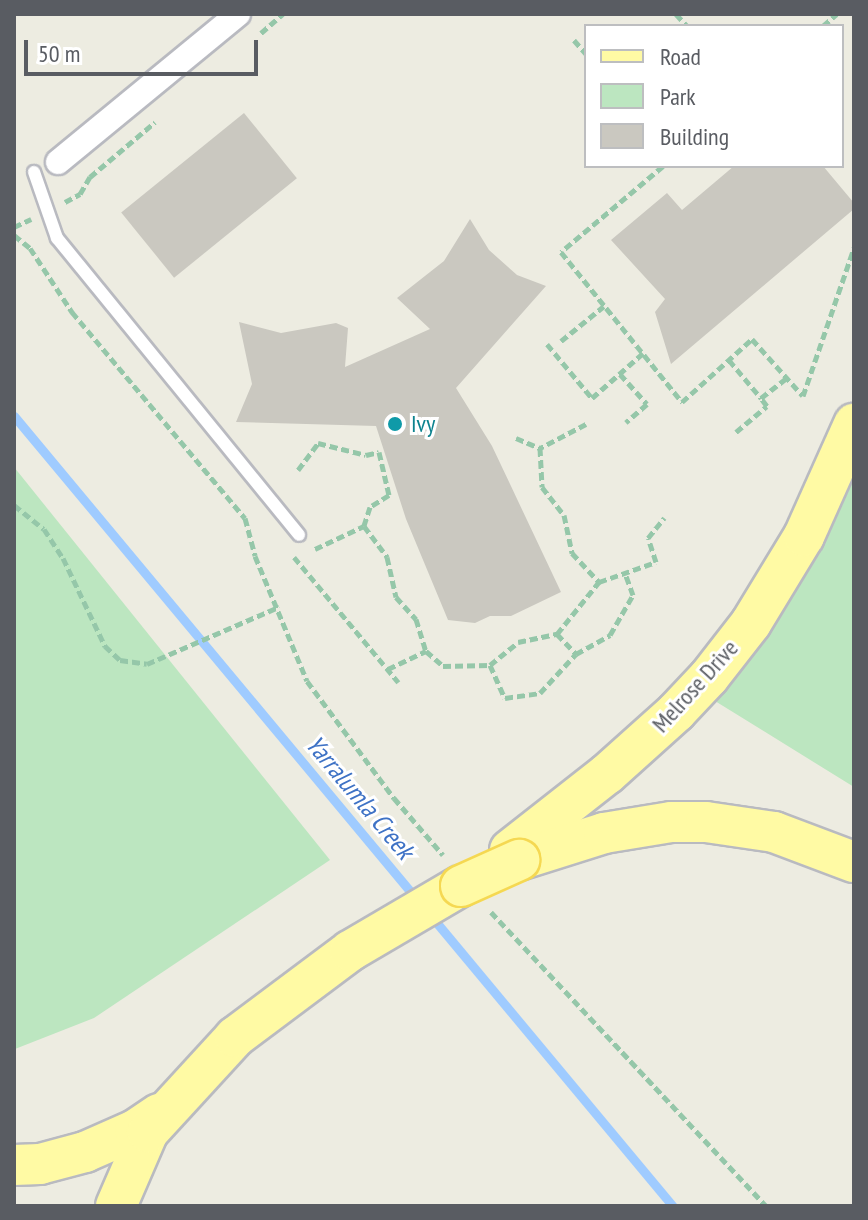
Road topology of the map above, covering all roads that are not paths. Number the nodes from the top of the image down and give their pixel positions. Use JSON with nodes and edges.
{"nodes":[{"id":1,"x":238,"y":14,"type":"edge"},
{"id":2,"x":58,"y":162,"type":"dead end"},
{"id":3,"x":34,"y":172,"type":"dead end"},
{"id":4,"x":854,"y":424,"type":"edge"},
{"id":5,"x":299,"y":535,"type":"dead end"},
{"id":6,"x":515,"y":855,"type":"junction"},
{"id":7,"x":854,"y":862,"type":"edge"},
{"id":8,"x":180,"y":1095,"type":"junction"},
{"id":9,"x":14,"y":1165,"type":"edge"},
{"id":10,"x":116,"y":1206,"type":"edge"}],
"edges":[{"from":1,"to":2,"type":"street"},
{"from":3,"to":5,"type":"lane"},
{"from":4,"to":6,"type":"main road","name":"Melrose Drive"},
{"from":6,"to":7,"type":"main road"},
{"from":6,"to":8,"type":"main road","bridge":true},
{"from":8,"to":9,"type":"main road"},
{"from":8,"to":10,"type":"main road"}]}
